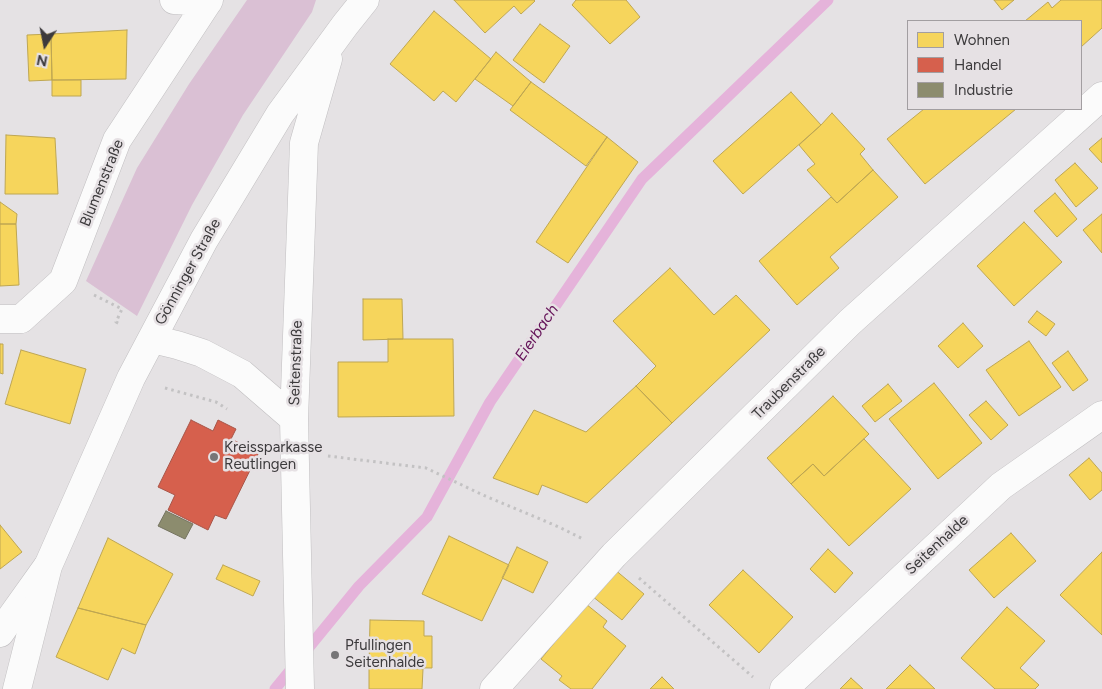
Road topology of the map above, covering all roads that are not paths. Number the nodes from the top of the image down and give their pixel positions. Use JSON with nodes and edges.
{"nodes":[{"id":1,"x":174,"y":0,"type":"edge"},
{"id":2,"x":366,"y":0,"type":"edge"},
{"id":3,"x":208,"y":1,"type":"edge"},
{"id":4,"x":334,"y":40,"type":"junction"},
{"id":5,"x":1102,"y":96,"type":"edge"},
{"id":6,"x":0,"y":319,"type":"edge"},
{"id":7,"x":152,"y":339,"type":"junction"},
{"id":8,"x":1102,"y":415,"type":"edge"},
{"id":9,"x":294,"y":418,"type":"junction"},
{"id":10,"x":48,"y":566,"type":"junction"},
{"id":11,"x":0,"y":602,"type":"edge"},
{"id":12,"x":0,"y":633,"type":"edge"},
{"id":13,"x":772,"y":686,"type":"edge"},
{"id":14,"x":17,"y":689,"type":"edge"},
{"id":15,"x":300,"y":689,"type":"edge"},
{"id":16,"x":494,"y":689,"type":"edge"}],
"edges":[{"from":1,"to":3,"type":"street"},
{"from":2,"to":4,"type":"street","name":"Gönninger Straße"},
{"from":3,"to":6,"type":"street","name":"Blumenstraße"},
{"from":4,"to":7,"type":"street","name":"Gönninger Straße"},
{"from":4,"to":9,"type":"street","name":"Seitenstraße"},
{"from":5,"to":16,"type":"street","name":"Traubenstraße"},
{"from":7,"to":9,"type":"street"},
{"from":7,"to":10,"type":"street","name":"Gönninger Straße"},
{"from":8,"to":13,"type":"street","name":"Seitenhalde"},
{"from":9,"to":15,"type":"street","name":"Seitenstraße"},
{"from":10,"to":11,"type":"street"},
{"from":10,"to":12,"type":"street","name":"Gönninger Straße"},
{"from":10,"to":14,"type":"street","name":"Gönninger Straße"}]}
